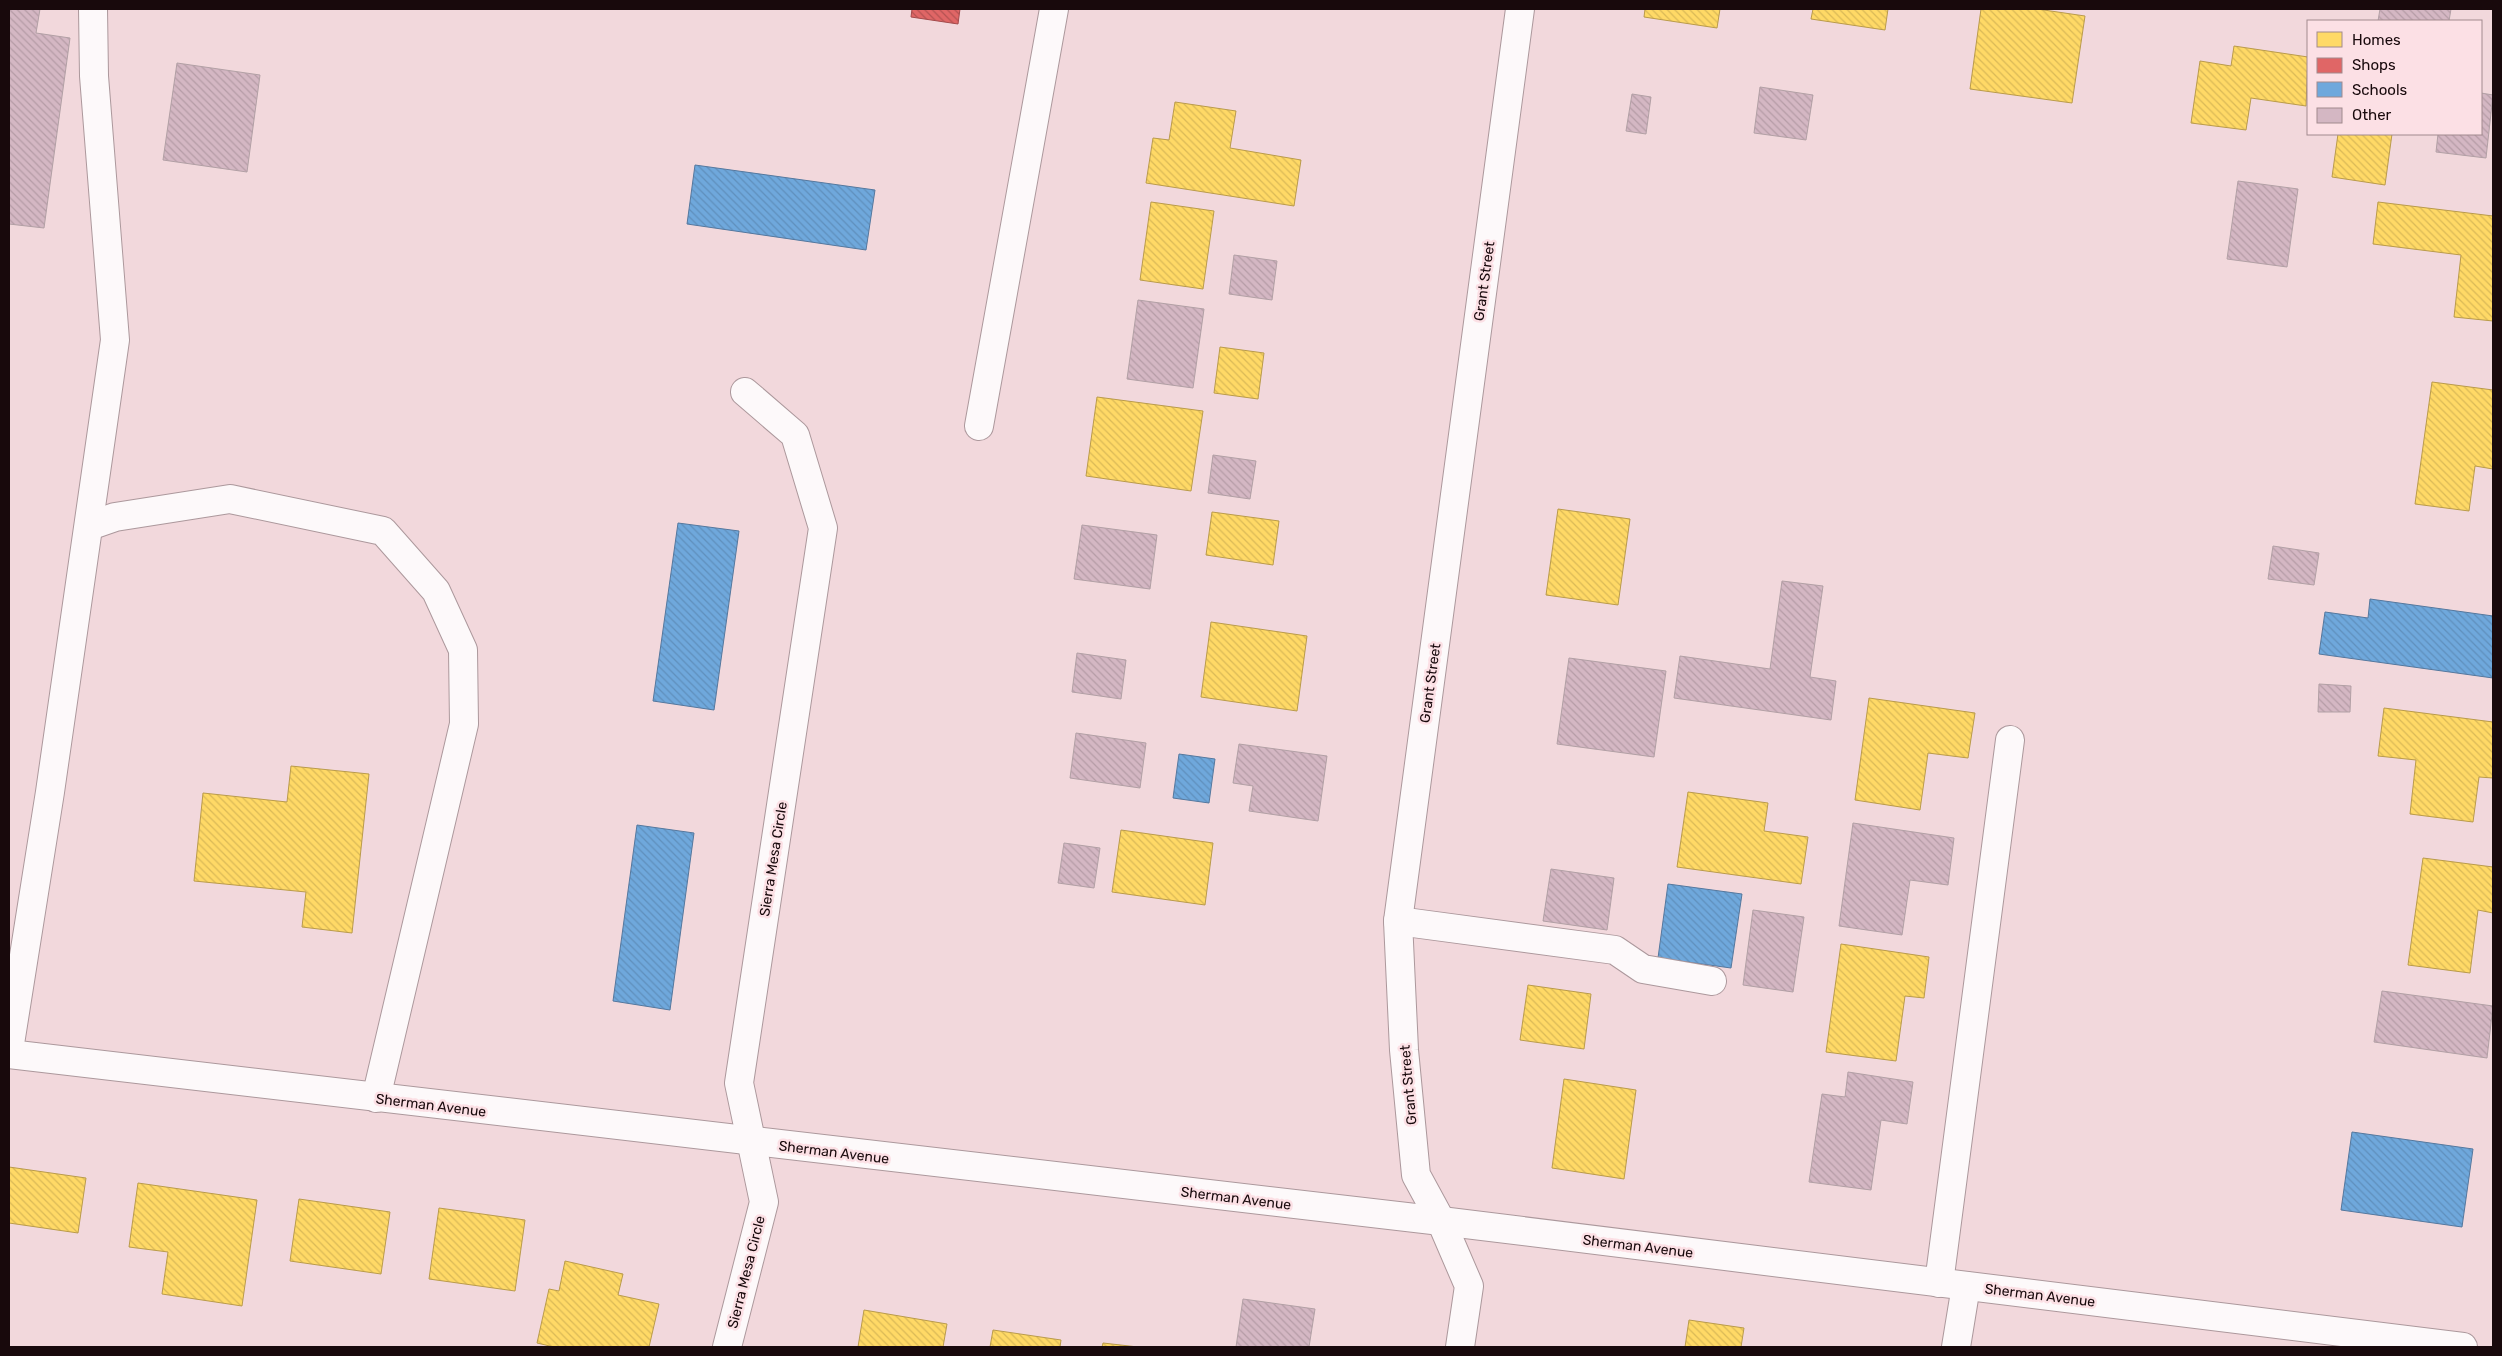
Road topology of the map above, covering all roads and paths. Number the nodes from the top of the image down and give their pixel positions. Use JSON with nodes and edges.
{"nodes":[{"id":1,"x":93,"y":9,"type":"edge"},
{"id":2,"x":1054,"y":9,"type":"edge"},
{"id":3,"x":1520,"y":9,"type":"edge"},
{"id":4,"x":745,"y":392,"type":"dead end"},
{"id":5,"x":979,"y":426,"type":"dead end"},
{"id":6,"x":89,"y":526,"type":"junction"},
{"id":7,"x":2010,"y":740,"type":"dead end"},
{"id":8,"x":1398,"y":922,"type":"junction"},
{"id":9,"x":1712,"y":980,"type":"dead end"},
{"id":10,"x":9,"y":1050,"type":"edge"},
{"id":11,"x":9,"y":1054,"type":"edge"},
{"id":12,"x":376,"y":1098,"type":"junction"},
{"id":13,"x":751,"y":1142,"type":"junction"},
{"id":14,"x":1441,"y":1221,"type":"junction"},
{"id":15,"x":1939,"y":1283,"type":"junction"},
{"id":16,"x":1966,"y":1286,"type":"junction"},
{"id":17,"x":728,"y":1347,"type":"edge"},
{"id":18,"x":1460,"y":1347,"type":"edge"},
{"id":19,"x":1956,"y":1347,"type":"edge"},
{"id":20,"x":2463,"y":1347,"type":"edge"}],
"edges":[{"from":1,"to":6,"type":"street"},
{"from":2,"to":5,"type":"street"},
{"from":3,"to":8,"type":"street","name":"Grant Street"},
{"from":4,"to":13,"type":"street","name":"Sierra Mesa Circle"},
{"from":6,"to":10,"type":"street"},
{"from":6,"to":12,"type":"street"},
{"from":7,"to":15,"type":"street"},
{"from":8,"to":9,"type":"street"},
{"from":8,"to":14,"type":"street","name":"Grant Street"},
{"from":11,"to":12,"type":"street","name":"Sherman Avenue"},
{"from":12,"to":13,"type":"street","name":"Sherman Avenue"},
{"from":13,"to":14,"type":"street","name":"Sherman Avenue"},
{"from":13,"to":17,"type":"street","name":"Sierra Mesa Circle"},
{"from":14,"to":15,"type":"street","name":"Sherman Avenue"},
{"from":14,"to":18,"type":"street","name":"Grant Street"},
{"from":15,"to":16,"type":"street","name":"Sherman Avenue"},
{"from":16,"to":19,"type":"street"},
{"from":16,"to":20,"type":"street","name":"Sherman Avenue"}]}
